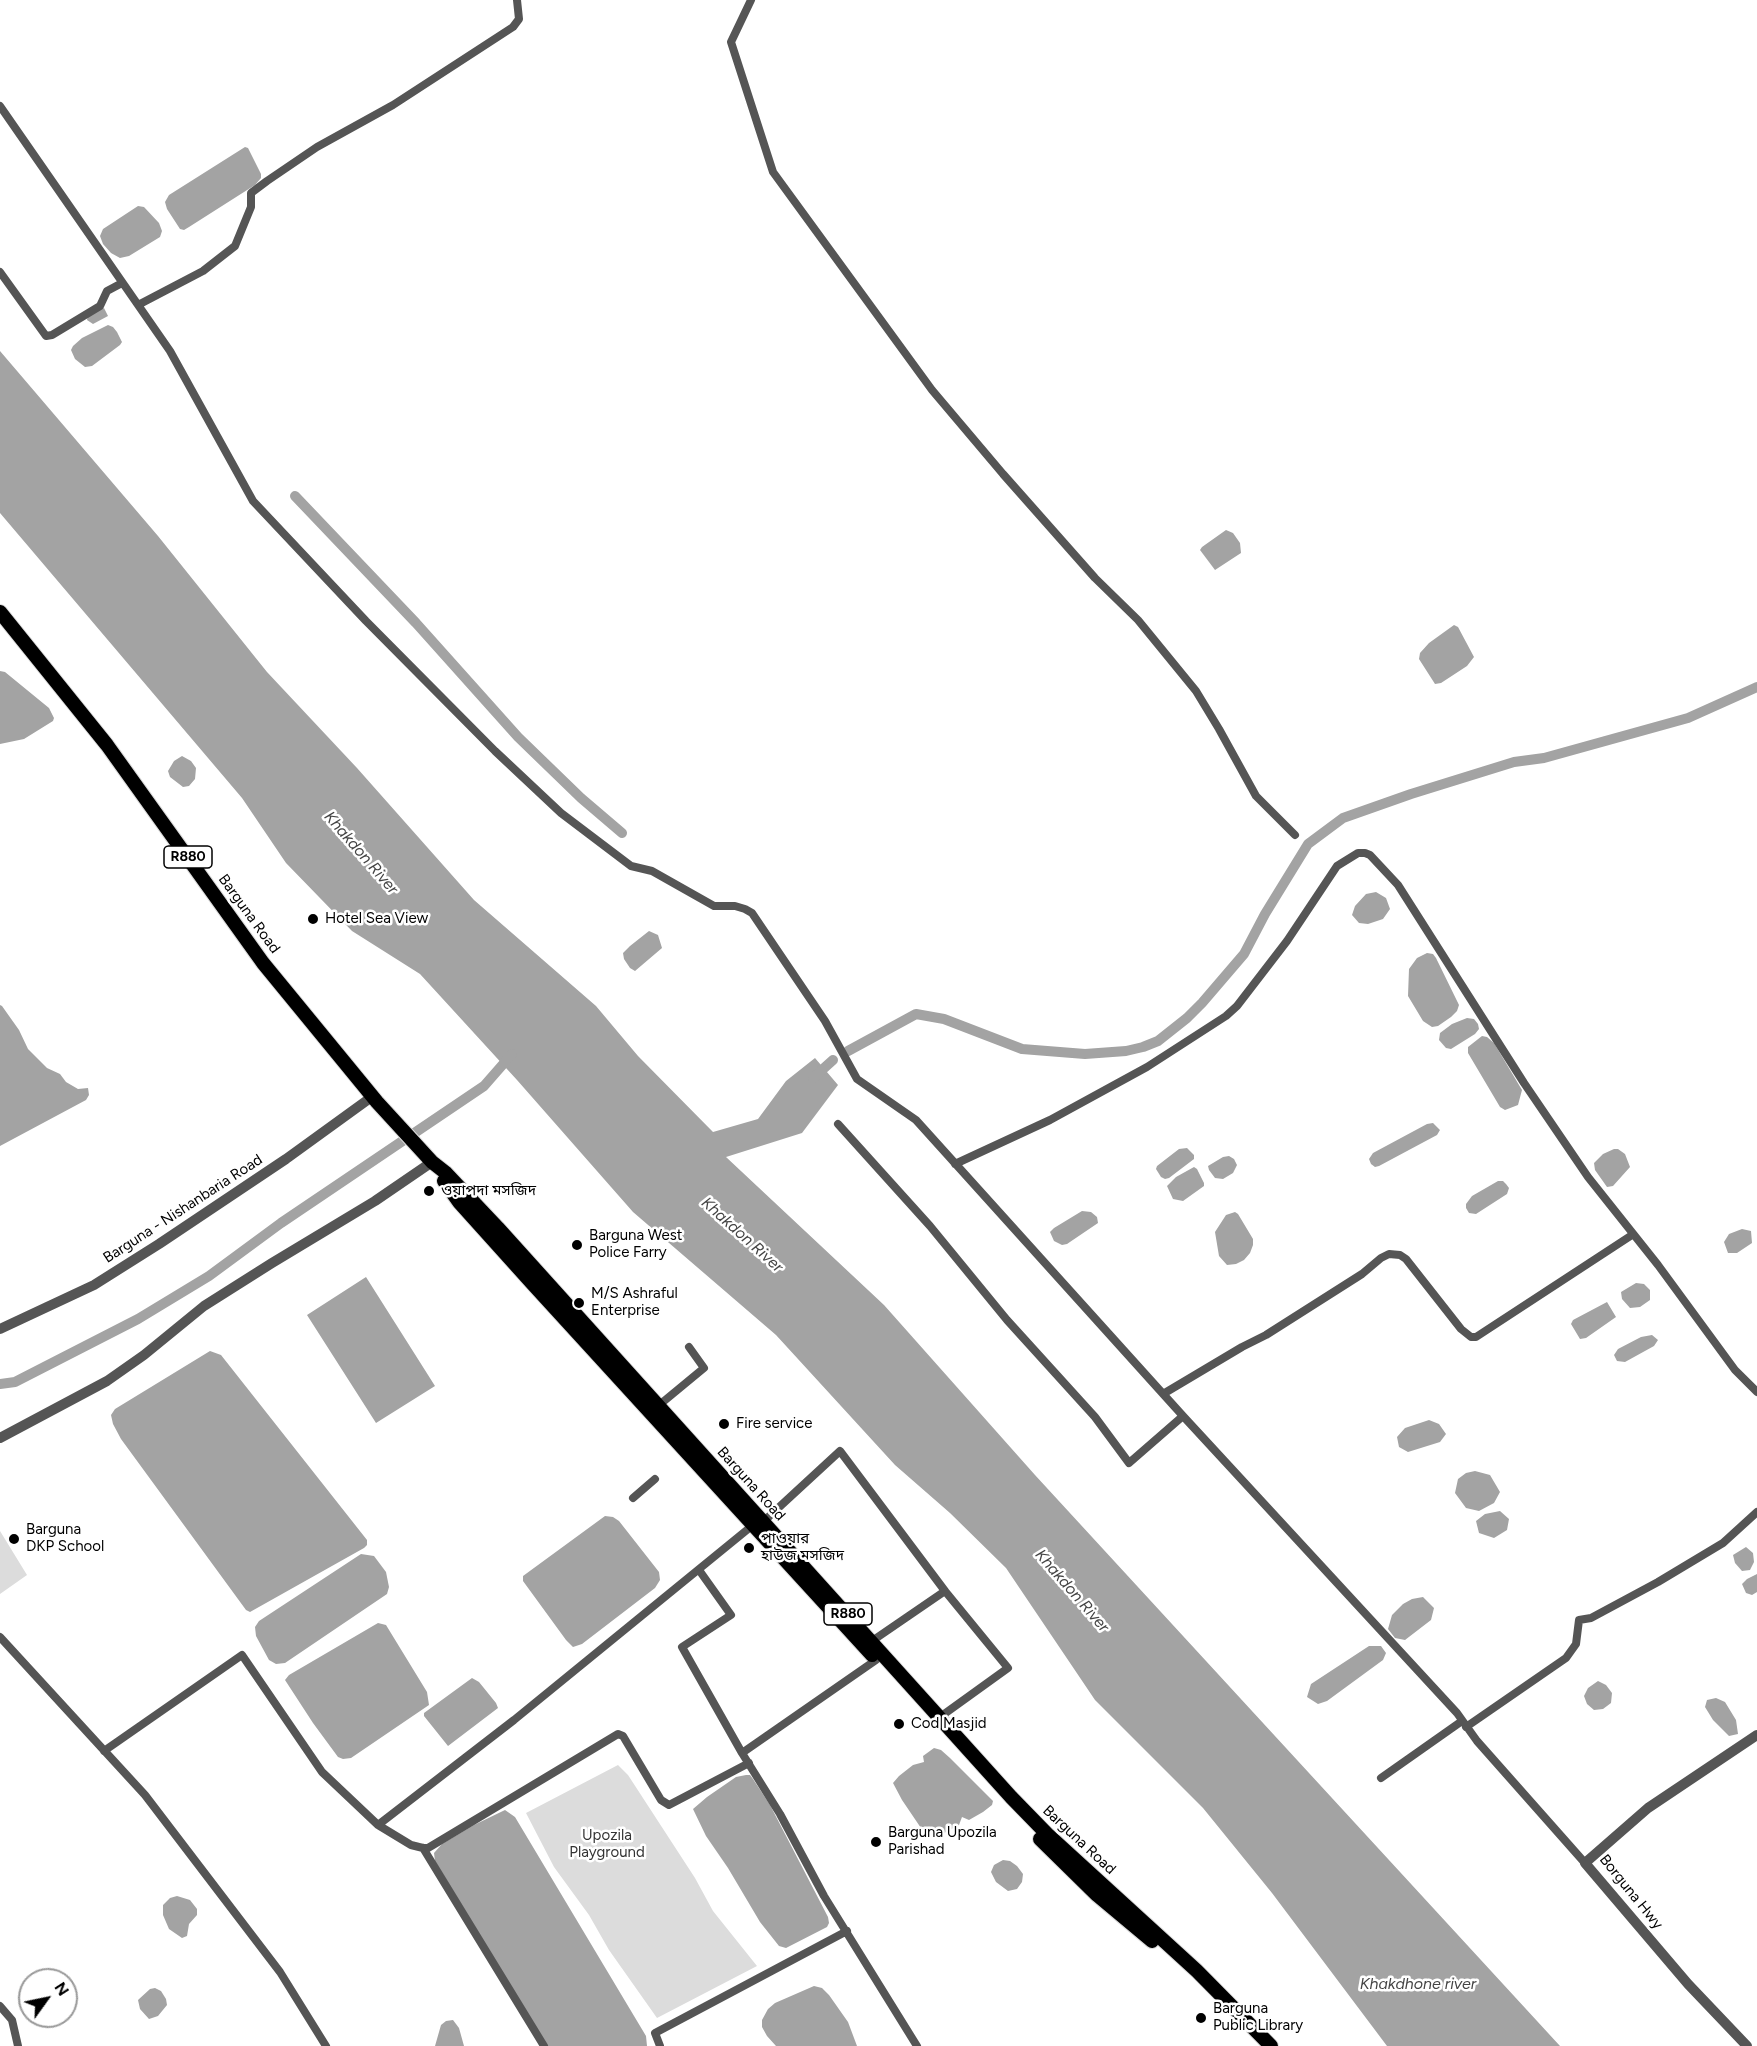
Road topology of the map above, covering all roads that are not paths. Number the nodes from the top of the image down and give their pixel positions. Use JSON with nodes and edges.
{"nodes":[{"id":1,"x":517,"y":0,"type":"edge"},
{"id":2,"x":751,"y":0,"type":"edge"},
{"id":3,"x":0,"y":106,"type":"edge"},
{"id":4,"x":0,"y":272,"type":"edge"},
{"id":5,"x":122,"y":282,"type":"junction"},
{"id":6,"x":138,"y":305,"type":"junction"},
{"id":7,"x":0,"y":612,"type":"edge"},
{"id":8,"x":1294,"y":836,"type":"dead end"},
{"id":9,"x":375,"y":1099,"type":"junction"},
{"id":10,"x":838,"y":1124,"type":"dead end"},
{"id":11,"x":955,"y":1164,"type":"junction"},
{"id":12,"x":435,"y":1165,"type":"junction"},
{"id":13,"x":1632,"y":1235,"type":"junction"},
{"id":14,"x":0,"y":1329,"type":"edge"},
{"id":15,"x":689,"y":1347,"type":"dead end"},
{"id":16,"x":1757,"y":1392,"type":"edge"},
{"id":17,"x":1163,"y":1394,"type":"junction"},
{"id":18,"x":658,"y":1406,"type":"junction"},
{"id":19,"x":1183,"y":1416,"type":"junction"},
{"id":20,"x":0,"y":1437,"type":"edge"},
{"id":21,"x":655,"y":1479,"type":"dead end"},
{"id":22,"x":633,"y":1498,"type":"dead end"},
{"id":23,"x":1757,"y":1512,"type":"edge"},
{"id":24,"x":758,"y":1523,"type":"junction"},
{"id":25,"x":699,"y":1570,"type":"junction"},
{"id":26,"x":945,"y":1591,"type":"junction"},
{"id":27,"x":0,"y":1637,"type":"edge"},
{"id":28,"x":872,"y":1641,"type":"junction"},
{"id":29,"x":876,"y":1660,"type":"junction"},
{"id":30,"x":940,"y":1718,"type":"junction"},
{"id":31,"x":1464,"y":1724,"type":"junction"},
{"id":32,"x":1757,"y":1735,"type":"edge"},
{"id":33,"x":105,"y":1751,"type":"junction"},
{"id":34,"x":742,"y":1753,"type":"junction"},
{"id":35,"x":749,"y":1763,"type":"junction"},
{"id":36,"x":1381,"y":1778,"type":"dead end"},
{"id":37,"x":378,"y":1825,"type":"junction"},
{"id":38,"x":423,"y":1848,"type":"junction"},
{"id":39,"x":1585,"y":1863,"type":"junction"},
{"id":40,"x":848,"y":1931,"type":"junction"},
{"id":41,"x":0,"y":2006,"type":"edge"},
{"id":42,"x":18,"y":2046,"type":"edge"},
{"id":43,"x":326,"y":2046,"type":"edge"},
{"id":44,"x":544,"y":2046,"type":"edge"},
{"id":45,"x":660,"y":2046,"type":"edge"},
{"id":46,"x":917,"y":2046,"type":"edge"},
{"id":47,"x":1260,"y":2046,"type":"edge"},
{"id":48,"x":1271,"y":2046,"type":"edge"},
{"id":49,"x":1747,"y":2046,"type":"edge"}],
"edges":[{"from":1,"to":6,"type":"street"},
{"from":2,"to":8,"type":"street"},
{"from":3,"to":5,"type":"street"},
{"from":4,"to":5,"type":"street"},
{"from":5,"to":6,"type":"street"},
{"from":6,"to":11,"type":"street"},
{"from":7,"to":9,"type":"main road","name":"Barguna Road","number":"R880"},
{"from":9,"to":12,"type":"main road","name":"Barguna Road","number":"R880"},
{"from":9,"to":14,"type":"street","name":"Barguna - Nishanbaria Road"},
{"from":10,"to":19,"type":"street"},
{"from":11,"to":13,"type":"street"},
{"from":11,"to":17,"type":"street"},
{"from":12,"to":18,"type":"main road","name":"Barguna Road","number":"R880"},
{"from":12,"to":20,"type":"street"},
{"from":12,"to":24,"type":"main road","name":"Barguna Road","number":"R880"},
{"from":13,"to":16,"type":"street"},
{"from":13,"to":17,"type":"street"},
{"from":15,"to":18,"type":"street"},
{"from":17,"to":19,"type":"street"},
{"from":18,"to":24,"type":"main road","name":"Barguna Road","number":"R880"},
{"from":19,"to":31,"type":"street"},
{"from":21,"to":22,"type":"street"},
{"from":23,"to":31,"type":"street"},
{"from":24,"to":25,"type":"street"},
{"from":24,"to":26,"type":"street"},
{"from":24,"to":28,"type":"main road","name":"Barguna Road","number":"R880"},
{"from":24,"to":29,"type":"main road","name":"Barguna Road","number":"R880"},
{"from":25,"to":34,"type":"street"},
{"from":25,"to":37,"type":"street"},
{"from":26,"to":28,"type":"street"},
{"from":26,"to":30,"type":"street"},
{"from":27,"to":33,"type":"street"},
{"from":28,"to":30,"type":"main road","name":"Barguna Road","number":"R880"},
{"from":29,"to":34,"type":"street"},
{"from":29,"to":47,"type":"main road","name":"Barguna Road","number":"R880"},
{"from":30,"to":48,"type":"main road","name":"Barguna Road","number":"R880"},
{"from":31,"to":36,"type":"street"},
{"from":31,"to":39,"type":"street"},
{"from":32,"to":39,"type":"street","name":"Borguna Hwy"},
{"from":33,"to":37,"type":"street"},
{"from":33,"to":43,"type":"street"},
{"from":34,"to":35,"type":"street"},
{"from":35,"to":38,"type":"street"},
{"from":35,"to":40,"type":"street"},
{"from":37,"to":38,"type":"street"},
{"from":38,"to":44,"type":"street"},
{"from":39,"to":49,"type":"street","name":"Borguna Hwy"},
{"from":40,"to":45,"type":"street"},
{"from":40,"to":46,"type":"street"},
{"from":41,"to":42,"type":"street"}]}
